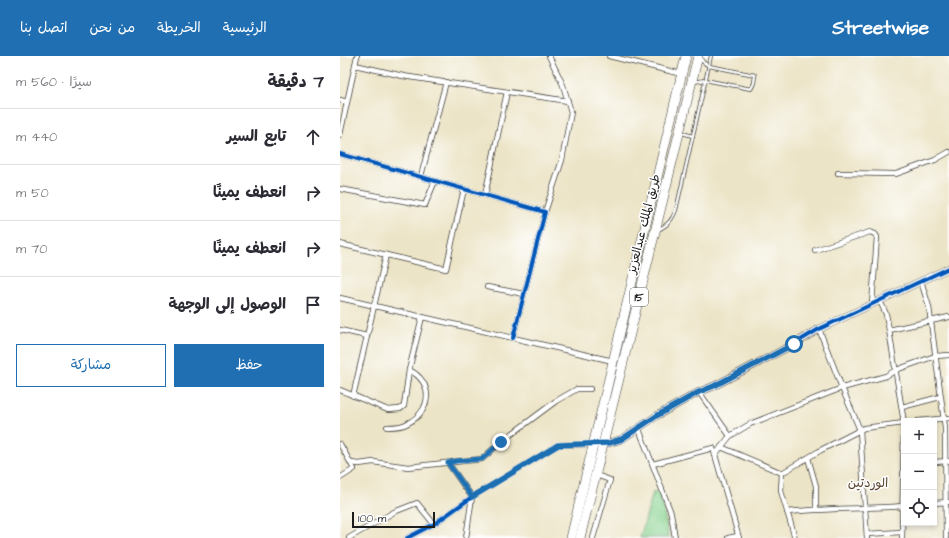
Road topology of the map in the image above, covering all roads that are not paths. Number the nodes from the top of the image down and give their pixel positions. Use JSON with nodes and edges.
{"nodes":[{"id":1,"x":357,"y":56,"type":"edge"},
{"id":2,"x":549,"y":56,"type":"edge"},
{"id":3,"x":609,"y":56,"type":"edge"},
{"id":4,"x":686,"y":56,"type":"edge"},
{"id":5,"x":699,"y":56,"type":"edge"},
{"id":6,"x":711,"y":56,"type":"edge"},
{"id":7,"x":355,"y":65,"type":"junction"},
{"id":8,"x":708,"y":66,"type":"junction"},
{"id":9,"x":682,"y":74,"type":"junction"},
{"id":10,"x":705,"y":80,"type":"junction"},
{"id":11,"x":446,"y":82,"type":"junction"},
{"id":12,"x":691,"y":83,"type":"junction"},
{"id":13,"x":507,"y":92,"type":"junction"},
{"id":14,"x":340,"y":100,"type":"edge"},
{"id":15,"x":568,"y":101,"type":"junction"},
{"id":16,"x":347,"y":102,"type":"junction"},
{"id":17,"x":679,"y":132,"type":"junction"},
{"id":18,"x":340,"y":136,"type":"edge"},
{"id":19,"x":693,"y":136,"type":"junction"},
{"id":20,"x":949,"y":152,"type":"edge"},
{"id":21,"x":340,"y":154,"type":"edge"},
{"id":22,"x":838,"y":173,"type":"dead end"},
{"id":23,"x":421,"y":176,"type":"junction"},
{"id":24,"x":435,"y":180,"type":"junction"},
{"id":25,"x":340,"y":189,"type":"edge"},
{"id":26,"x":464,"y":189,"type":"junction"},
{"id":27,"x":485,"y":195,"type":"junction"},
{"id":28,"x":545,"y":212,"type":"junction"},
{"id":29,"x":654,"y":232,"type":"junction"},
{"id":30,"x":340,"y":244,"type":"edge"},
{"id":31,"x":815,"y":250,"type":"dead end"},
{"id":32,"x":386,"y":255,"type":"junction"},
{"id":33,"x":949,"y":268,"type":"edge"},
{"id":34,"x":921,"y":281,"type":"junction"},
{"id":35,"x":487,"y":287,"type":"dead end"},
{"id":36,"x":524,"y":294,"type":"junction"},
{"id":37,"x":340,"y":298,"type":"edge"},
{"id":38,"x":880,"y":301,"type":"junction"},
{"id":39,"x":872,"y":304,"type":"junction"},
{"id":40,"x":374,"y":306,"type":"junction"},
{"id":41,"x":422,"y":317,"type":"junction"},
{"id":42,"x":949,"y":317,"type":"edge"},
{"id":43,"x":931,"y":321,"type":"junction"},
{"id":44,"x":819,"y":329,"type":"junction"},
{"id":45,"x":340,"y":330,"type":"edge"},
{"id":46,"x":889,"y":330,"type":"junction"},
{"id":47,"x":367,"y":336,"type":"junction"},
{"id":48,"x":513,"y":338,"type":"junction"},
{"id":49,"x":949,"y":355,"type":"edge"},
{"id":50,"x":935,"y":356,"type":"junction"},
{"id":51,"x":613,"y":361,"type":"junction"},
{"id":52,"x":409,"y":370,"type":"junction"},
{"id":53,"x":896,"y":370,"type":"junction"},
{"id":54,"x":842,"y":388,"type":"junction"},
{"id":55,"x":590,"y":389,"type":"dead end"},
{"id":56,"x":340,"y":390,"type":"edge"},
{"id":57,"x":699,"y":392,"type":"junction"},
{"id":58,"x":353,"y":396,"type":"junction"},
{"id":59,"x":940,"y":397,"type":"junction"},
{"id":60,"x":902,"y":407,"type":"junction"},
{"id":61,"x":903,"y":418,"type":"edge"},
{"id":62,"x":943,"y":418,"type":"junction"},
{"id":63,"x":949,"y":418,"type":"edge"},
{"id":64,"x":937,"y":419,"type":"edge"},
{"id":65,"x":901,"y":423,"type":"edge"},
{"id":66,"x":387,"y":427,"type":"dead end"},
{"id":67,"x":640,"y":428,"type":"junction"},
{"id":68,"x":860,"y":430,"type":"junction"},
{"id":69,"x":730,"y":436,"type":"junction"},
{"id":70,"x":340,"y":444,"type":"edge"},
{"id":71,"x":594,"y":444,"type":"junction"},
{"id":72,"x":604,"y":444,"type":"junction"},
{"id":73,"x":721,"y":447,"type":"junction"},
{"id":74,"x":715,"y":455,"type":"junction"},
{"id":75,"x":808,"y":458,"type":"junction"},
{"id":76,"x":947,"y":461,"type":"edge"},
{"id":77,"x":351,"y":462,"type":"junction"},
{"id":78,"x":937,"y":462,"type":"edge"},
{"id":79,"x":448,"y":463,"type":"junction"},
{"id":80,"x":652,"y":464,"type":"junction"},
{"id":81,"x":782,"y":473,"type":"junction"},
{"id":82,"x":596,"y":475,"type":"junction"},
{"id":83,"x":340,"y":478,"type":"edge"},
{"id":84,"x":472,"y":497,"type":"junction"},
{"id":85,"x":948,"y":502,"type":"edge"},
{"id":86,"x":937,"y":503,"type":"edge"},
{"id":87,"x":901,"y":506,"type":"edge"},
{"id":88,"x":865,"y":508,"type":"junction"},
{"id":89,"x":816,"y":509,"type":"junction"},
{"id":90,"x":787,"y":512,"type":"junction"},
{"id":91,"x":434,"y":524,"type":"junction"},
{"id":92,"x":902,"y":526,"type":"edge"},
{"id":93,"x":902,"y":532,"type":"junction"},
{"id":94,"x":867,"y":536,"type":"edge"},
{"id":95,"x":738,"y":537,"type":"edge"},
{"id":96,"x":350,"y":538,"type":"edge"},
{"id":97,"x":407,"y":538,"type":"edge"},
{"id":98,"x":466,"y":538,"type":"edge"},
{"id":99,"x":571,"y":538,"type":"edge"},
{"id":100,"x":580,"y":538,"type":"edge"},
{"id":101,"x":593,"y":538,"type":"edge"},
{"id":102,"x":674,"y":538,"type":"edge"},
{"id":103,"x":728,"y":538,"type":"edge"},
{"id":104,"x":795,"y":538,"type":"edge"},
{"id":105,"x":902,"y":538,"type":"edge"},
{"id":106,"x":946,"y":538,"type":"edge"}],
"edges":[{"from":1,"to":7,"type":"street"},
{"from":2,"to":15,"type":"street"},
{"from":3,"to":9,"type":"street"},
{"from":4,"to":9,"type":"highway","name":"طريق الملك عبدالعزيز","number":"15"},
{"from":5,"to":8,"type":"lane"},
{"from":5,"to":12,"type":"highway","name":"طريق الملك عبدالعزيز","number":"15"},
{"from":6,"to":8,"type":"lane"},
{"from":7,"to":11,"type":"street"},
{"from":7,"to":16,"type":"street"},
{"from":8,"to":10,"type":"lane"},
{"from":8,"to":10,"type":"lane"},
{"from":9,"to":51,"type":"highway","name":"طريق الملك عبدالعزيز","number":"15"},
{"from":10,"to":12,"type":"lane"},
{"from":10,"to":19,"type":"lane"},
{"from":11,"to":13,"type":"street"},
{"from":11,"to":23,"type":"street"},
{"from":12,"to":17,"type":"highway","name":"طريق الملك عبدالعزيز","number":"15"},
{"from":13,"to":15,"type":"street"},
{"from":13,"to":27,"type":"street"},
{"from":14,"to":16,"type":"street"},
{"from":15,"to":28,"type":"street"},
{"from":16,"to":18,"type":"street"},
{"from":17,"to":19,"type":"lane"},
{"from":17,"to":29,"type":"highway","name":"طريق الملك عبدالعزيز","number":"15"},
{"from":19,"to":29,"type":"lane"},
{"from":20,"to":22,"type":"street"},
{"from":21,"to":23,"type":"street"},
{"from":23,"to":24,"type":"street"},
{"from":24,"to":25,"type":"street"},
{"from":24,"to":26,"type":"street"},
{"from":26,"to":27,"type":"street"},
{"from":26,"to":32,"type":"street"},
{"from":27,"to":28,"type":"street"},
{"from":28,"to":36,"type":"street"},
{"from":29,"to":72,"type":"highway","name":"طريق الملك عبدالعزيز","number":"15"},
{"from":30,"to":32,"type":"street"},
{"from":31,"to":39,"type":"street"},
{"from":32,"to":40,"type":"street"},
{"from":33,"to":34,"type":"street"},
{"from":34,"to":38,"type":"street"},
{"from":34,"to":43,"type":"street"},
{"from":35,"to":36,"type":"street"},
{"from":36,"to":48,"type":"street"},
{"from":37,"to":40,"type":"street"},
{"from":38,"to":39,"type":"street"},
{"from":38,"to":46,"type":"street"},
{"from":39,"to":44,"type":"street"},
{"from":40,"to":41,"type":"street"},
{"from":40,"to":47,"type":"street"},
{"from":41,"to":48,"type":"street"},
{"from":41,"to":52,"type":"street"},
{"from":42,"to":43,"type":"street"},
{"from":43,"to":46,"type":"street"},
{"from":43,"to":50,"type":"street"},
{"from":44,"to":54,"type":"street"},
{"from":44,"to":57,"type":"street"},
{"from":45,"to":47,"type":"street"},
{"from":46,"to":53,"type":"street"},
{"from":47,"to":58,"type":"street"},
{"from":48,"to":51,"type":"street"},
{"from":49,"to":50,"type":"street"},
{"from":50,"to":53,"type":"street"},
{"from":50,"to":59,"type":"street"},
{"from":51,"to":71,"type":"highway","name":"طريق الملك عبدالعزيز","number":"15"},
{"from":52,"to":58,"type":"street"},
{"from":52,"to":66,"type":"street"},
{"from":53,"to":54,"type":"street"},
{"from":53,"to":60,"type":"street"},
{"from":54,"to":68,"type":"street"},
{"from":54,"to":69,"type":"street"},
{"from":55,"to":79,"type":"street"},
{"from":56,"to":58,"type":"street"},
{"from":57,"to":67,"type":"street"},
{"from":57,"to":69,"type":"street"},
{"from":59,"to":60,"type":"street"},
{"from":59,"to":62,"type":"street"},
{"from":60,"to":61,"type":"street"},
{"from":62,"to":63,"type":"street"},
{"from":62,"to":64,"type":"street"},
{"from":62,"to":76,"type":"street"},
{"from":65,"to":68,"type":"street"},
{"from":67,"to":72,"type":"street"},
{"from":67,"to":80,"type":"street"},
{"from":68,"to":75,"type":"street"},
{"from":68,"to":88,"type":"street"},
{"from":69,"to":73,"type":"street"},
{"from":70,"to":77,"type":"street"},
{"from":71,"to":72,"type":"street"},
{"from":71,"to":84,"type":"street"},
{"from":71,"to":99,"type":"highway","name":"طريق الملك عبدالعزيز","number":"15"},
{"from":72,"to":82,"type":"highway","name":"طريق الملك عبدالعزيز","number":"15"},
{"from":73,"to":74,"type":"street"},
{"from":73,"to":81,"type":"street"},
{"from":74,"to":80,"type":"street"},
{"from":74,"to":95,"type":"street"},
{"from":75,"to":81,"type":"street"},
{"from":75,"to":89,"type":"street"},
{"from":76,"to":78,"type":"street"},
{"from":76,"to":85,"type":"street"},
{"from":77,"to":79,"type":"street"},
{"from":77,"to":83,"type":"street"},
{"from":79,"to":84,"type":"street"},
{"from":80,"to":102,"type":"street"},
{"from":81,"to":90,"type":"street"},
{"from":82,"to":100,"type":"highway","name":"طريق الملك عبدالعزيز","number":"15"},
{"from":82,"to":101,"type":"street"},
{"from":84,"to":91,"type":"street"},
{"from":84,"to":98,"type":"street"},
{"from":85,"to":86,"type":"street"},
{"from":85,"to":106,"type":"street"},
{"from":87,"to":88,"type":"street"},
{"from":88,"to":89,"type":"street"},
{"from":88,"to":94,"type":"street"},
{"from":89,"to":90,"type":"street"},
{"from":90,"to":104,"type":"street"},
{"from":91,"to":96,"type":"street"},
{"from":91,"to":97,"type":"street"},
{"from":92,"to":93,"type":"street"},
{"from":93,"to":94,"type":"street"},
{"from":93,"to":105,"type":"street"},
{"from":95,"to":103,"type":"street"}]}
